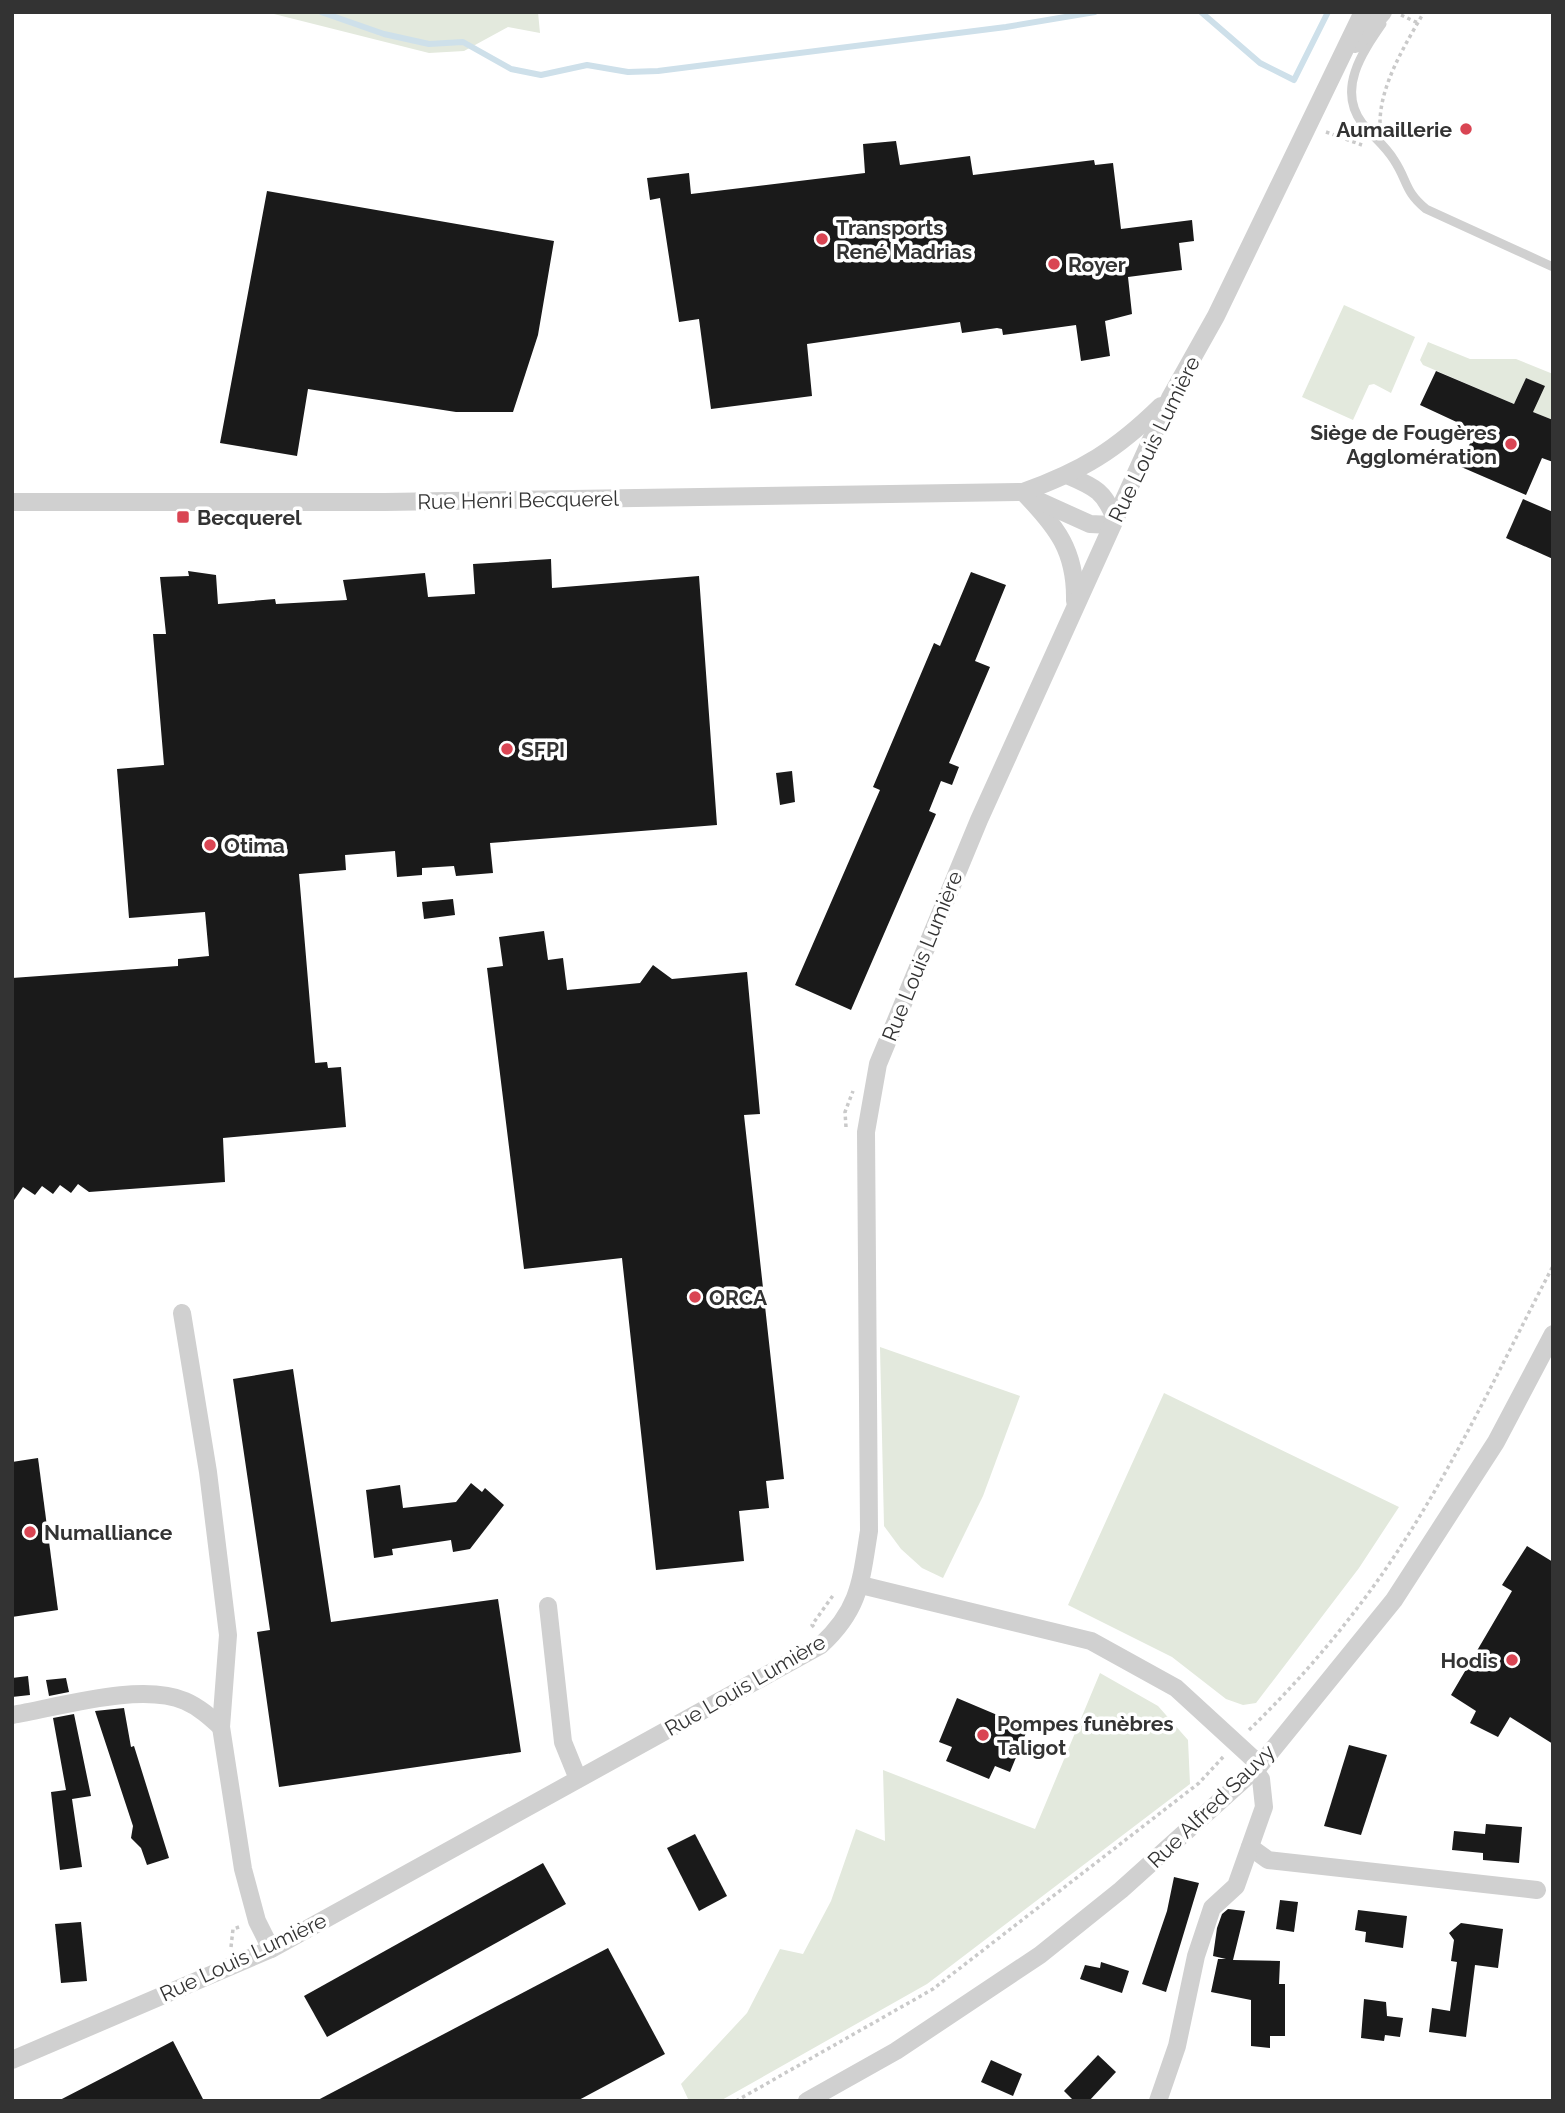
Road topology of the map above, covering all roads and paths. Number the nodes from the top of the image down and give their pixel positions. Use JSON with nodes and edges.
{"nodes":[{"id":1,"x":1363,"y":12,"type":"edge"},
{"id":2,"x":1383,"y":12,"type":"edge"},
{"id":3,"x":1394,"y":12,"type":"edge"},
{"id":4,"x":1424,"y":12,"type":"edge"},
{"id":5,"x":1418,"y":23,"type":"junction"},
{"id":6,"x":1341,"y":60,"type":"junction"},
{"id":7,"x":1380,"y":139,"type":"junction"},
{"id":8,"x":1321,"y":143,"type":"dead end"},
{"id":9,"x":1553,"y":267,"type":"edge"},
{"id":10,"x":1170,"y":398,"type":"junction"},
{"id":11,"x":1069,"y":476,"type":"junction"},
{"id":12,"x":1023,"y":492,"type":"junction"},
{"id":13,"x":12,"y":502,"type":"edge"},
{"id":14,"x":1114,"y":522,"type":"junction"},
{"id":15,"x":1075,"y":607,"type":"junction"},
{"id":16,"x":854,"y":1088,"type":"dead end"},
{"id":17,"x":847,"y":1139,"type":"dead end"},
{"id":18,"x":183,"y":1313,"type":"dead end"},
{"id":19,"x":1553,"y":1334,"type":"edge"},
{"id":20,"x":839,"y":1582,"type":"dead end"},
{"id":21,"x":861,"y":1585,"type":"junction"},
{"id":22,"x":548,"y":1606,"type":"dead end"},
{"id":23,"x":827,"y":1640,"type":"junction"},
{"id":24,"x":12,"y":1715,"type":"edge"},
{"id":25,"x":221,"y":1727,"type":"junction"},
{"id":26,"x":1257,"y":1767,"type":"junction"},
{"id":27,"x":578,"y":1779,"type":"junction"},
{"id":28,"x":1250,"y":1847,"type":"junction"},
{"id":29,"x":1537,"y":1890,"type":"dead end"},
{"id":30,"x":271,"y":1949,"type":"junction"},
{"id":31,"x":12,"y":2060,"type":"edge"},
{"id":32,"x":807,"y":2101,"type":"edge"},
{"id":33,"x":1158,"y":2101,"type":"edge"}],
"edges":[{"from":1,"to":6,"type":"street","name":"Rue Louis Lumière"},
{"from":2,"to":6,"type":"street","name":"Rue Louis Lumière"},
{"from":3,"to":5,"type":"path"},
{"from":3,"to":7,"type":"lane"},
{"from":4,"to":5,"type":"path"},
{"from":5,"to":7,"type":"path"},
{"from":6,"to":10,"type":"street","name":"Rue Louis Lumière"},
{"from":7,"to":8,"type":"path"},
{"from":7,"to":9,"type":"lane"},
{"from":10,"to":11,"type":"street","name":"Rue Henri Becquerel"},
{"from":10,"to":14,"type":"street","name":"Rue Louis Lumière"},
{"from":11,"to":12,"type":"street","name":"Rue Henri Becquerel"},
{"from":11,"to":14,"type":"street"},
{"from":12,"to":13,"type":"street","name":"Rue Henri Becquerel"},
{"from":12,"to":14,"type":"street","name":"Rue Henri Becquerel"},
{"from":12,"to":15,"type":"street"},
{"from":14,"to":15,"type":"street","name":"Rue Louis Lumière"},
{"from":15,"to":21,"type":"street","name":"Rue Louis Lumière"},
{"from":16,"to":17,"type":"path"},
{"from":18,"to":25,"type":"street"},
{"from":19,"to":26,"type":"street","name":"Rue Alfred Sauvy"},
{"from":20,"to":23,"type":"path"},
{"from":21,"to":23,"type":"street","name":"Rue Louis Lumière"},
{"from":21,"to":26,"type":"street"},
{"from":22,"to":27,"type":"street"},
{"from":23,"to":27,"type":"street","name":"Rue Louis Lumière"},
{"from":24,"to":25,"type":"street"},
{"from":25,"to":30,"type":"street"},
{"from":26,"to":28,"type":"street"},
{"from":26,"to":32,"type":"street","name":"Rue Alfred Sauvy"},
{"from":27,"to":30,"type":"street","name":"Rue Louis Lumière"},
{"from":28,"to":29,"type":"street"},
{"from":28,"to":33,"type":"street"},
{"from":30,"to":31,"type":"street","name":"Rue Louis Lumière"}]}
